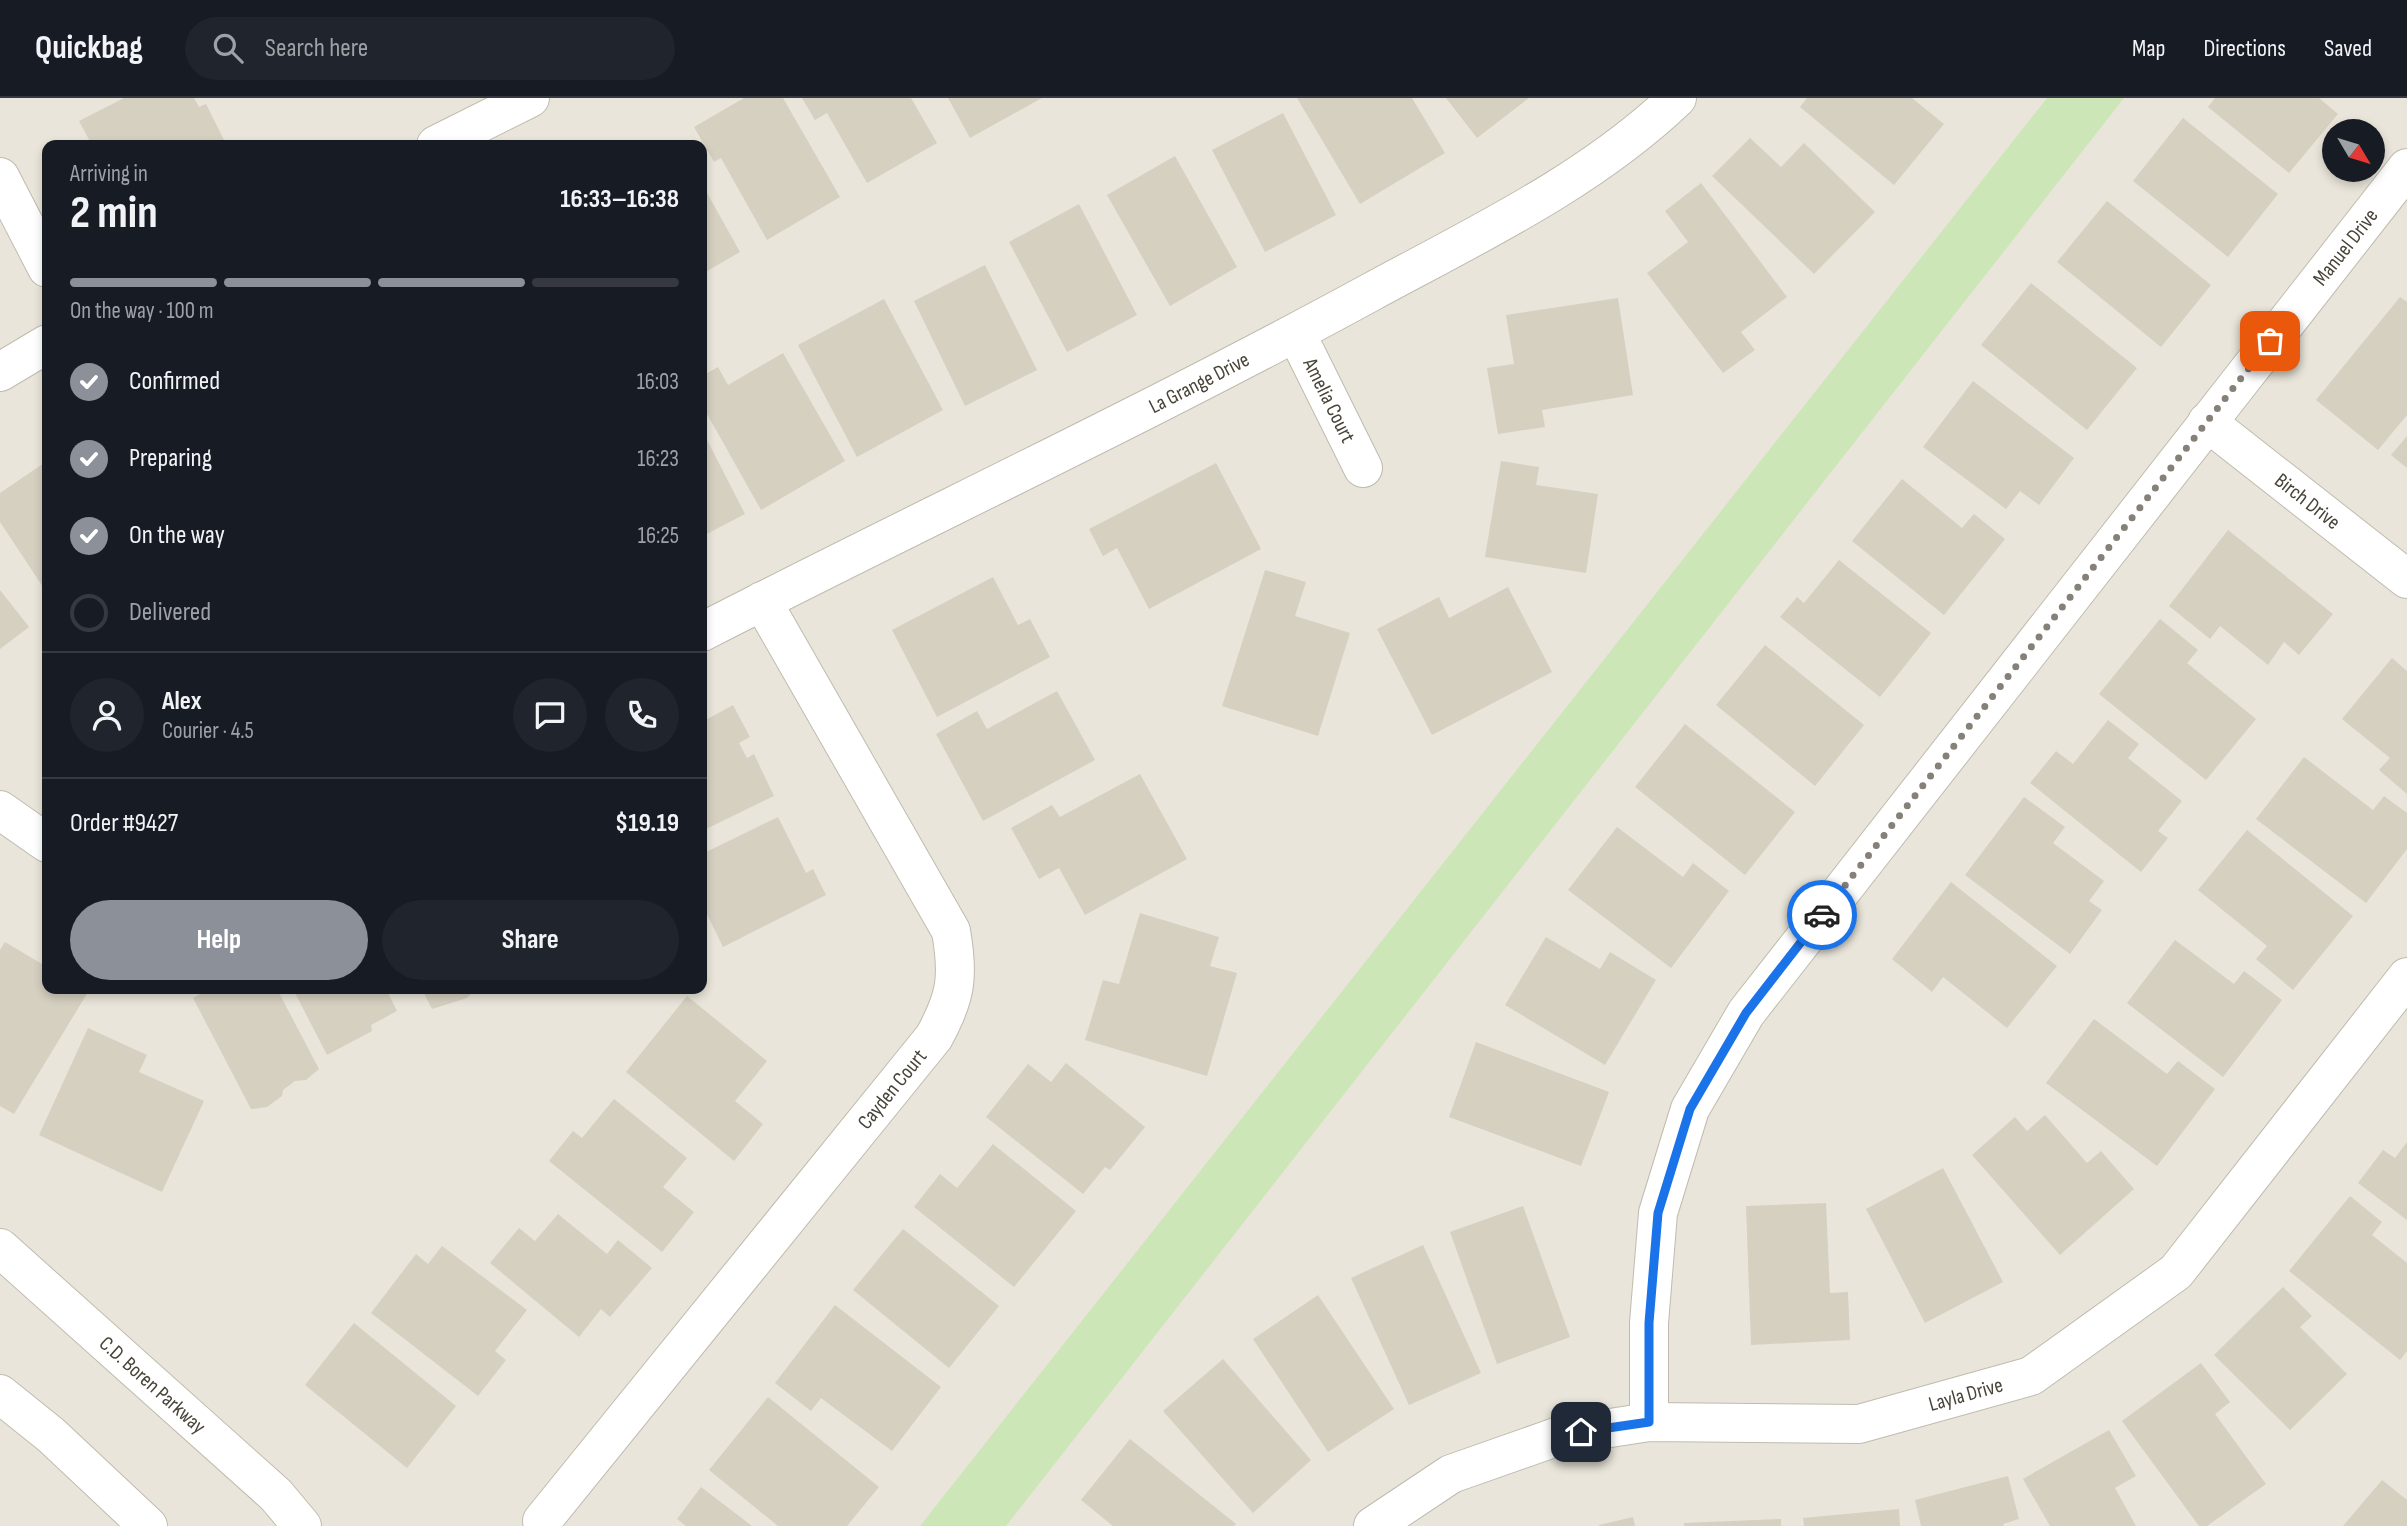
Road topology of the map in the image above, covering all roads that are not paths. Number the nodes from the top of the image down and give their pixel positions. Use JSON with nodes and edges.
{"nodes":[{"id":1,"x":530,"y":98,"type":"edge"},
{"id":2,"x":1677,"y":98,"type":"edge"},
{"id":3,"x":446,"y":140,"type":"edge"},
{"id":4,"x":2407,"y":168,"type":"edge"},
{"id":5,"x":0,"y":177,"type":"edge"},
{"id":6,"x":42,"y":258,"type":"edge"},
{"id":7,"x":1296,"y":333,"type":"junction"},
{"id":8,"x":42,"y":347,"type":"edge"},
{"id":9,"x":0,"y":373,"type":"edge"},
{"id":10,"x":2207,"y":422,"type":"junction"},
{"id":11,"x":1363,"y":468,"type":"dead end"},
{"id":12,"x":2407,"y":579,"type":"edge"},
{"id":13,"x":762,"y":601,"type":"junction"},
{"id":14,"x":707,"y":629,"type":"edge"},
{"id":15,"x":0,"y":810,"type":"edge"},
{"id":16,"x":42,"y":839,"type":"edge"},
{"id":17,"x":2407,"y":977,"type":"edge"},
{"id":18,"x":0,"y":1248,"type":"edge"},
{"id":19,"x":0,"y":1394,"type":"edge"},
{"id":20,"x":1649,"y":1422,"type":"junction"},
{"id":21,"x":542,"y":1521,"type":"dead end"},
{"id":22,"x":148,"y":1526,"type":"edge"},
{"id":23,"x":302,"y":1526,"type":"edge"},
{"id":24,"x":1373,"y":1526,"type":"edge"}],
"edges":[{"from":1,"to":3,"type":"street"},
{"from":2,"to":7,"type":"street","name":"La Grange Drive"},
{"from":4,"to":10,"type":"street","name":"Manuel Drive"},
{"from":5,"to":6,"type":"street"},
{"from":7,"to":11,"type":"street","name":"Amelia Court"},
{"from":7,"to":13,"type":"street","name":"La Grange Drive"},
{"from":8,"to":9,"type":"street"},
{"from":10,"to":12,"type":"street","name":"Birch Drive"},
{"from":10,"to":20,"type":"street","name":"Manuel Drive"},
{"from":13,"to":14,"type":"street","name":"La Grange Drive"},
{"from":13,"to":21,"type":"street","name":"Cayden Court"},
{"from":15,"to":16,"type":"street"},
{"from":17,"to":20,"type":"street","name":"Layla Drive"},
{"from":18,"to":23,"type":"street","name":"C.D. Boren Parkway"},
{"from":19,"to":22,"type":"street"},
{"from":20,"to":24,"type":"street","name":"Layla Drive"}]}
